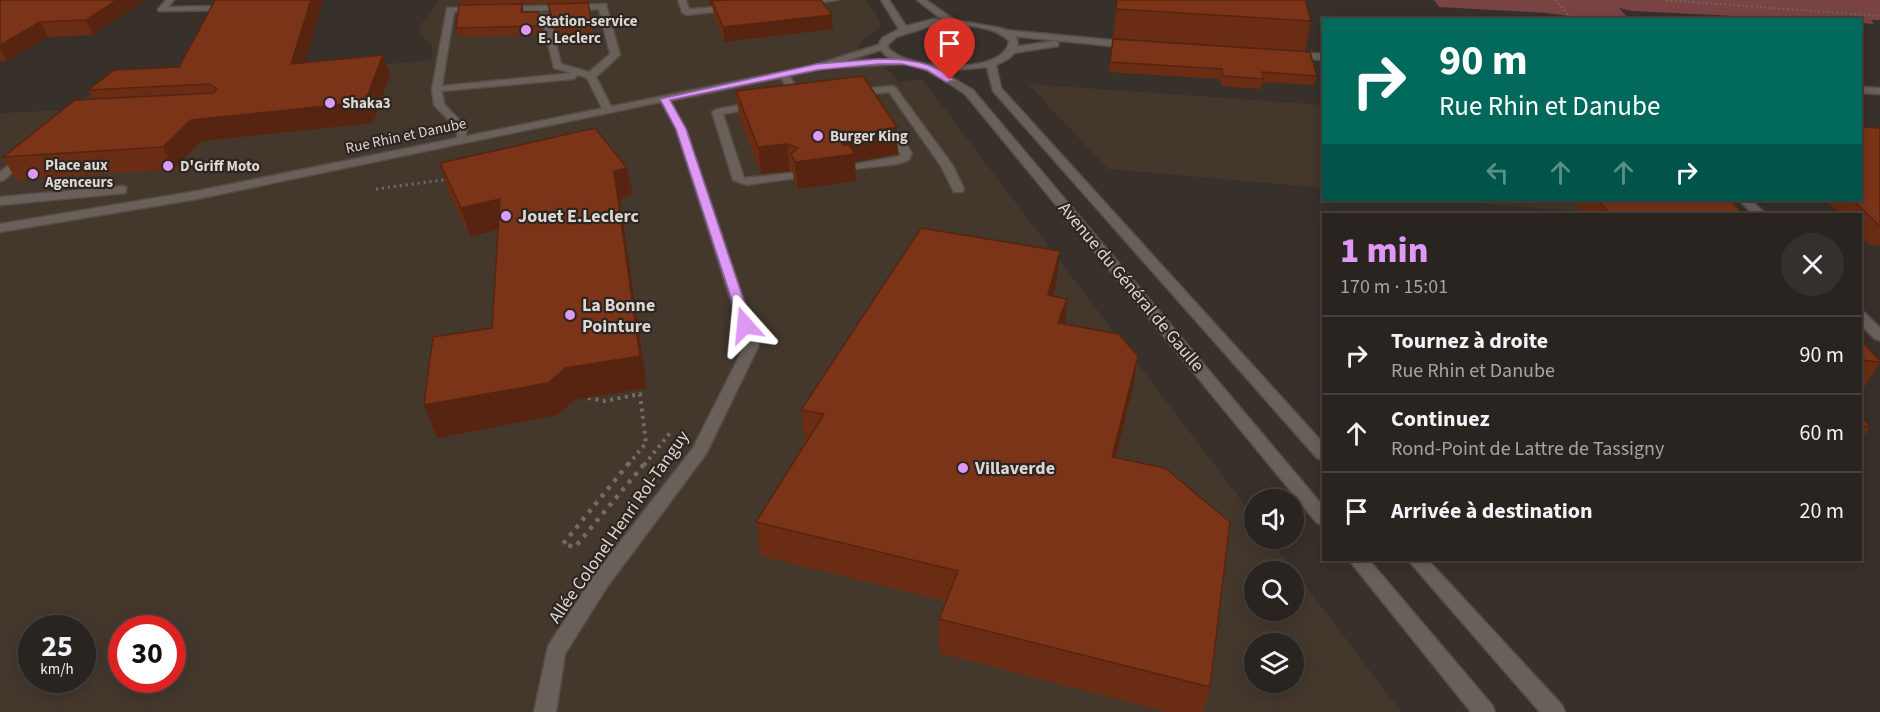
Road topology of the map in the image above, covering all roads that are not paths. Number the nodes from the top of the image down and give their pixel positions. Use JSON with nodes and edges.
{"nodes":[{"id":1,"x":170,"y":0,"type":"edge"},
{"id":2,"x":682,"y":0,"type":"edge"},
{"id":3,"x":834,"y":0,"type":"edge"},
{"id":4,"x":885,"y":0,"type":"edge"},
{"id":5,"x":921,"y":0,"type":"edge"},
{"id":6,"x":602,"y":3,"type":"edge"},
{"id":7,"x":796,"y":3,"type":"edge"},
{"id":8,"x":242,"y":8,"type":"edge"},
{"id":9,"x":741,"y":8,"type":"edge"},
{"id":10,"x":449,"y":9,"type":"edge"},
{"id":11,"x":478,"y":17,"type":"edge"},
{"id":12,"x":501,"y":17,"type":"edge"},
{"id":13,"x":952,"y":22,"type":"junction"},
{"id":14,"x":903,"y":28,"type":"junction"},
{"id":15,"x":1004,"y":33,"type":"junction"},
{"id":16,"x":1119,"y":44,"type":"junction"},
{"id":17,"x":884,"y":46,"type":"junction"},
{"id":18,"x":1142,"y":46,"type":"edge"},
{"id":19,"x":1013,"y":50,"type":"junction"},
{"id":20,"x":1278,"y":54,"type":"edge"},
{"id":21,"x":1322,"y":57,"type":"edge"},
{"id":22,"x":902,"y":62,"type":"junction"},
{"id":23,"x":991,"y":64,"type":"junction"},
{"id":24,"x":817,"y":67,"type":"junction"},
{"id":25,"x":930,"y":68,"type":"junction"},
{"id":26,"x":784,"y":74,"type":"junction"},
{"id":27,"x":591,"y":76,"type":"junction"},
{"id":28,"x":437,"y":89,"type":"junction"},
{"id":29,"x":1862,"y":90,"type":"edge"},
{"id":30,"x":1880,"y":91,"type":"edge"},
{"id":31,"x":843,"y":95,"type":"edge"},
{"id":32,"x":664,"y":99,"type":"junction"},
{"id":33,"x":787,"y":101,"type":"edge"},
{"id":34,"x":763,"y":104,"type":"edge"},
{"id":35,"x":608,"y":110,"type":"junction"},
{"id":36,"x":883,"y":118,"type":"edge"},
{"id":37,"x":461,"y":140,"type":"junction"},
{"id":38,"x":33,"y":149,"type":"edge"},
{"id":39,"x":849,"y":168,"type":"edge"},
{"id":40,"x":792,"y":176,"type":"edge"},
{"id":41,"x":0,"y":178,"type":"edge"},
{"id":42,"x":958,"y":189,"type":"dead end"},
{"id":43,"x":123,"y":190,"type":"dead end"},
{"id":44,"x":0,"y":201,"type":"edge"},
{"id":45,"x":1747,"y":201,"type":"edge"},
{"id":46,"x":1759,"y":213,"type":"edge"},
{"id":47,"x":0,"y":228,"type":"edge"},
{"id":48,"x":1862,"y":318,"type":"edge"},
{"id":49,"x":1880,"y":336,"type":"edge"},
{"id":50,"x":1322,"y":453,"type":"edge"},
{"id":51,"x":1322,"y":517,"type":"edge"},
{"id":52,"x":1359,"y":561,"type":"edge"},
{"id":53,"x":1418,"y":561,"type":"edge"},
{"id":54,"x":545,"y":712,"type":"edge"},
{"id":55,"x":1484,"y":712,"type":"edge"},
{"id":56,"x":1554,"y":712,"type":"edge"}],
"edges":[{"from":1,"to":8,"type":"main road"},
{"from":2,"to":9,"type":"main road"},
{"from":3,"to":7,"type":"main road"},
{"from":4,"to":14,"type":"main road"},
{"from":5,"to":13,"type":"main road"},
{"from":6,"to":10,"type":"main road"},
{"from":6,"to":27,"type":"main road"},
{"from":10,"to":11,"type":"main road"},
{"from":10,"to":28,"type":"main road"},
{"from":12,"to":27,"type":"main road"},
{"from":13,"to":14,"type":"main road"},
{"from":13,"to":15,"type":"main road"},
{"from":14,"to":17,"type":"main road"},
{"from":15,"to":16,"type":"main road"},
{"from":15,"to":19,"type":"main road"},
{"from":16,"to":18,"type":"main road"},
{"from":16,"to":19,"type":"main road"},
{"from":17,"to":22,"type":"main road"},
{"from":17,"to":24,"type":"main road","name":"Rue Rhin et Danube"},
{"from":19,"to":23,"type":"main road"},
{"from":20,"to":21,"type":"main road"},
{"from":22,"to":24,"type":"main road","name":"Rue Rhin et Danube"},
{"from":22,"to":25,"type":"main road"},
{"from":23,"to":25,"type":"main road"},
{"from":23,"to":50,"type":"main road","name":"Avenue du Général de Gaulle"},
{"from":24,"to":26,"type":"main road","name":"Rue Rhin et Danube"},
{"from":25,"to":51,"type":"main road","name":"Avenue du Général de Gaulle"},
{"from":26,"to":32,"type":"main road","name":"Rue Rhin et Danube"},
{"from":26,"to":33,"type":"main road"},
{"from":27,"to":28,"type":"main road"},
{"from":27,"to":35,"type":"main road"},
{"from":28,"to":37,"type":"main road"},
{"from":29,"to":30,"type":"main road"},
{"from":31,"to":42,"type":"main road"},
{"from":32,"to":35,"type":"main road","name":"Rue Rhin et Danube"},
{"from":32,"to":54,"type":"main road","name":"Allée Colonel Henri Rol-Tanguy"},
{"from":34,"to":40,"type":"main road"},
{"from":35,"to":37,"type":"main road","name":"Rue Rhin et Danube"},
{"from":36,"to":39,"type":"main road"},
{"from":37,"to":47,"type":"main road","name":"Rue Rhin et Danube"},
{"from":38,"to":41,"type":"main road"},
{"from":43,"to":44,"type":"main road"},
{"from":45,"to":46,"type":"main road"},
{"from":48,"to":49,"type":"main road"},
{"from":52,"to":55,"type":"main road"},
{"from":53,"to":56,"type":"main road"}]}
